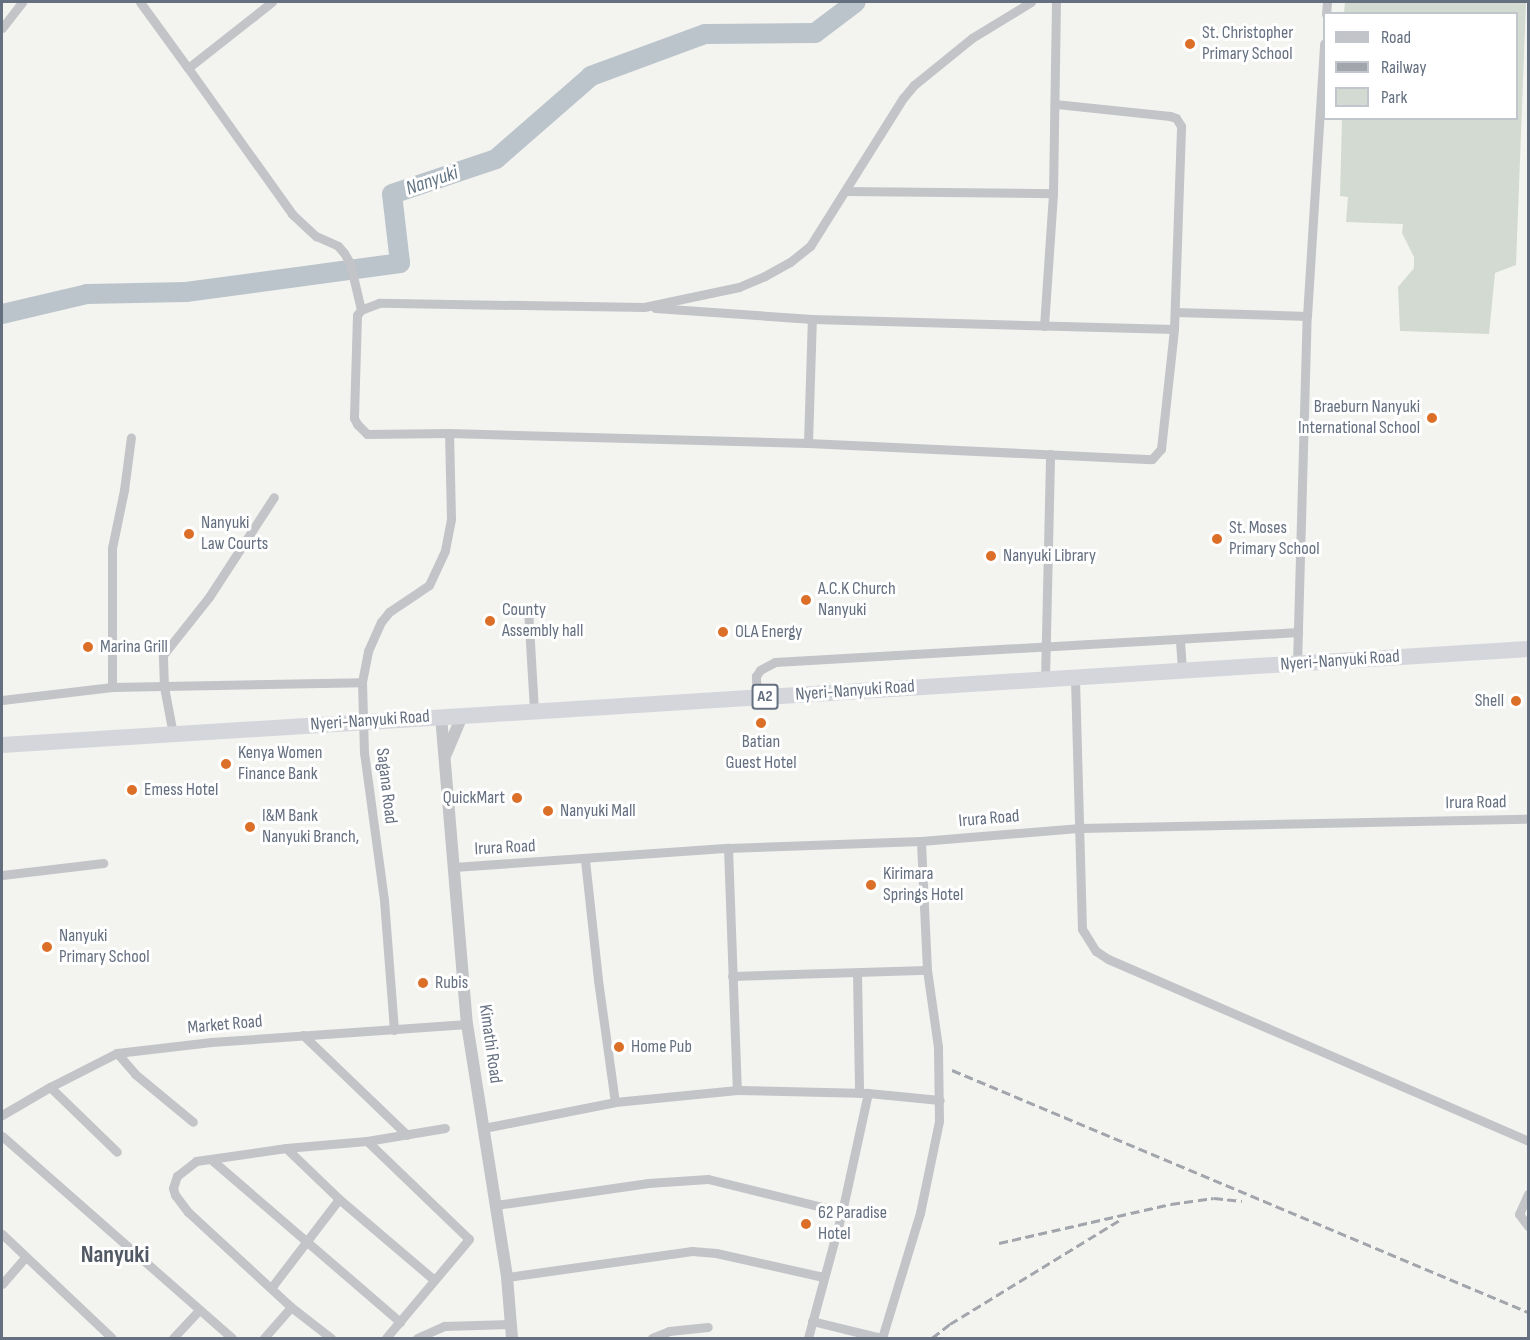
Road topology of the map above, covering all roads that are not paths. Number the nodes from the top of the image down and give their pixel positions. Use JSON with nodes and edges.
{"nodes":[{"id":1,"x":22,"y":2,"type":"edge"},
{"id":2,"x":141,"y":2,"type":"edge"},
{"id":3,"x":271,"y":2,"type":"edge"},
{"id":4,"x":1031,"y":2,"type":"edge"},
{"id":5,"x":1056,"y":2,"type":"edge"},
{"id":6,"x":2,"y":28,"type":"edge"},
{"id":7,"x":1323,"y":60,"type":"edge"},
{"id":8,"x":188,"y":68,"type":"junction"},
{"id":9,"x":1055,"y":104,"type":"junction"},
{"id":10,"x":846,"y":191,"type":"junction"},
{"id":11,"x":1053,"y":193,"type":"junction"},
{"id":12,"x":644,"y":307,"type":"junction"},
{"id":13,"x":362,"y":309,"type":"junction"},
{"id":14,"x":1174,"y":312,"type":"junction"},
{"id":15,"x":1307,"y":316,"type":"junction"},
{"id":16,"x":812,"y":319,"type":"junction"},
{"id":17,"x":1044,"y":326,"type":"junction"},
{"id":18,"x":1174,"y":329,"type":"junction"},
{"id":19,"x":449,"y":433,"type":"junction"},
{"id":20,"x":130,"y":437,"type":"dead end"},
{"id":21,"x":808,"y":443,"type":"junction"},
{"id":22,"x":1050,"y":454,"type":"junction"},
{"id":23,"x":274,"y":497,"type":"dead end"},
{"id":24,"x":528,"y":609,"type":"dead end"},
{"id":25,"x":1298,"y":632,"type":"junction"},
{"id":26,"x":1180,"y":641,"type":"junction"},
{"id":27,"x":1047,"y":648,"type":"junction"},
{"id":28,"x":1528,"y":649,"type":"edge"},
{"id":29,"x":1297,"y":664,"type":"junction"},
{"id":30,"x":1182,"y":671,"type":"junction"},
{"id":31,"x":1045,"y":679,"type":"junction"},
{"id":32,"x":1075,"y":679,"type":"junction"},
{"id":33,"x":362,"y":682,"type":"junction"},
{"id":34,"x":112,"y":687,"type":"junction"},
{"id":35,"x":164,"y":687,"type":"junction"},
{"id":36,"x":757,"y":698,"type":"junction"},
{"id":37,"x":2,"y":700,"type":"edge"},
{"id":38,"x":534,"y":710,"type":"junction"},
{"id":39,"x":441,"y":716,"type":"junction"},
{"id":40,"x":462,"y":716,"type":"junction"},
{"id":41,"x":362,"y":722,"type":"junction"},
{"id":42,"x":173,"y":734,"type":"junction"},
{"id":43,"x":2,"y":745,"type":"edge"},
{"id":44,"x":446,"y":754,"type":"junction"},
{"id":45,"x":1528,"y":819,"type":"edge"},
{"id":46,"x":1080,"y":828,"type":"junction"},
{"id":47,"x":921,"y":841,"type":"junction"},
{"id":48,"x":728,"y":848,"type":"junction"},
{"id":49,"x":585,"y":860,"type":"junction"},
{"id":50,"x":103,"y":863,"type":"dead end"},
{"id":51,"x":454,"y":867,"type":"junction"},
{"id":52,"x":2,"y":874,"type":"edge"},
{"id":53,"x":927,"y":969,"type":"junction"},
{"id":54,"x":857,"y":973,"type":"junction"},
{"id":55,"x":732,"y":976,"type":"junction"},
{"id":56,"x":467,"y":1024,"type":"junction"},
{"id":57,"x":394,"y":1030,"type":"junction"},
{"id":58,"x":303,"y":1035,"type":"junction"},
{"id":59,"x":117,"y":1053,"type":"junction"},
{"id":60,"x":50,"y":1087,"type":"junction"},
{"id":61,"x":737,"y":1090,"type":"junction"},
{"id":62,"x":864,"y":1093,"type":"junction"},
{"id":63,"x":940,"y":1100,"type":"junction"},
{"id":64,"x":615,"y":1102,"type":"junction"},
{"id":65,"x":2,"y":1115,"type":"edge"},
{"id":66,"x":193,"y":1122,"type":"dead end"},
{"id":67,"x":445,"y":1128,"type":"dead end"},
{"id":68,"x":484,"y":1128,"type":"junction"},
{"id":69,"x":407,"y":1135,"type":"junction"},
{"id":70,"x":2,"y":1136,"type":"edge"},
{"id":71,"x":1528,"y":1141,"type":"edge"},
{"id":72,"x":367,"y":1142,"type":"junction"},
{"id":73,"x":286,"y":1148,"type":"junction"},
{"id":74,"x":117,"y":1152,"type":"dead end"},
{"id":75,"x":213,"y":1161,"type":"junction"},
{"id":76,"x":1528,"y":1194,"type":"edge"},
{"id":77,"x":339,"y":1199,"type":"junction"},
{"id":78,"x":496,"y":1205,"type":"junction"},
{"id":79,"x":842,"y":1212,"type":"junction"},
{"id":80,"x":1528,"y":1226,"type":"edge"},
{"id":81,"x":2,"y":1234,"type":"edge"},
{"id":82,"x":308,"y":1242,"type":"junction"},
{"id":83,"x":25,"y":1258,"type":"junction"},
{"id":84,"x":507,"y":1277,"type":"junction"},
{"id":85,"x":823,"y":1277,"type":"junction"},
{"id":86,"x":433,"y":1279,"type":"junction"},
{"id":87,"x":2,"y":1284,"type":"edge"},
{"id":88,"x":271,"y":1288,"type":"junction"},
{"id":89,"x":291,"y":1307,"type":"junction"},
{"id":90,"x":200,"y":1310,"type":"junction"},
{"id":91,"x":812,"y":1321,"type":"junction"},
{"id":92,"x":399,"y":1322,"type":"junction"},
{"id":93,"x":510,"y":1324,"type":"junction"},
{"id":94,"x":708,"y":1327,"type":"dead end"},
{"id":95,"x":112,"y":1338,"type":"edge"},
{"id":96,"x":173,"y":1338,"type":"edge"},
{"id":97,"x":232,"y":1338,"type":"edge"},
{"id":98,"x":264,"y":1338,"type":"edge"},
{"id":99,"x":331,"y":1338,"type":"edge"},
{"id":100,"x":386,"y":1338,"type":"edge"},
{"id":101,"x":417,"y":1338,"type":"edge"},
{"id":102,"x":512,"y":1338,"type":"edge"},
{"id":103,"x":652,"y":1338,"type":"edge"},
{"id":104,"x":808,"y":1338,"type":"edge"},
{"id":105,"x":881,"y":1338,"type":"edge"}],
"edges":[{"from":1,"to":6,"type":"street"},
{"from":2,"to":8,"type":"street"},
{"from":3,"to":8,"type":"street"},
{"from":4,"to":10,"type":"street"},
{"from":5,"to":9,"type":"street"},
{"from":7,"to":15,"type":"street"},
{"from":8,"to":13,"type":"street"},
{"from":9,"to":11,"type":"street"},
{"from":9,"to":14,"type":"street"},
{"from":10,"to":11,"type":"street"},
{"from":10,"to":12,"type":"street"},
{"from":11,"to":17,"type":"street"},
{"from":12,"to":13,"type":"street"},
{"from":12,"to":16,"type":"street"},
{"from":13,"to":19,"type":"street"},
{"from":14,"to":15,"type":"street"},
{"from":14,"to":18,"type":"street"},
{"from":15,"to":25,"type":"street"},
{"from":16,"to":17,"type":"street"},
{"from":16,"to":21,"type":"street"},
{"from":17,"to":18,"type":"street"},
{"from":18,"to":22,"type":"street"},
{"from":19,"to":21,"type":"street"},
{"from":19,"to":33,"type":"street","name":"Sagana Road"},
{"from":20,"to":34,"type":"street"},
{"from":21,"to":22,"type":"street"},
{"from":22,"to":27,"type":"street"},
{"from":23,"to":35,"type":"street"},
{"from":24,"to":38,"type":"street"},
{"from":25,"to":26,"type":"street"},
{"from":25,"to":29,"type":"street"},
{"from":26,"to":27,"type":"street"},
{"from":26,"to":30,"type":"street"},
{"from":27,"to":31,"type":"street"},
{"from":27,"to":36,"type":"street"},
{"from":28,"to":29,"type":"highway","name":"Nyeri-Nanyuki Road","number":"A2"},
{"from":29,"to":30,"type":"highway","name":"Nyeri-Nanyuki Road","number":"A2"},
{"from":30,"to":32,"type":"highway","name":"Nyeri-Nanyuki Road","number":"A2"},
{"from":31,"to":32,"type":"highway","name":"Nyeri-Nanyuki Road","number":"A2"},
{"from":31,"to":36,"type":"highway","name":"Nyeri-Nanyuki Road","number":"A2"},
{"from":32,"to":46,"type":"street"},
{"from":33,"to":35,"type":"street"},
{"from":33,"to":41,"type":"street","name":"Sagana Road"},
{"from":34,"to":35,"type":"street"},
{"from":34,"to":37,"type":"street"},
{"from":35,"to":42,"type":"street"},
{"from":36,"to":38,"type":"highway","name":"Nyeri-Nanyuki Road","number":"A2"},
{"from":38,"to":40,"type":"highway","name":"Nyeri-Nanyuki Road","number":"A2"},
{"from":39,"to":40,"type":"highway","name":"Nyeri-Nanyuki Road","number":"A2"},
{"from":39,"to":41,"type":"highway","name":"Nyeri-Nanyuki Road","number":"A2"},
{"from":39,"to":44,"type":"street","name":"Kimathi Road"},
{"from":40,"to":44,"type":"street","name":"Kimathi Road"},
{"from":41,"to":42,"type":"highway","name":"Nyeri-Nanyuki Road","number":"A2"},
{"from":41,"to":57,"type":"street","name":"Sagana Road"},
{"from":42,"to":43,"type":"highway","name":"Nyeri-Nanyuki Road","number":"A2"},
{"from":44,"to":51,"type":"street","name":"Kimathi Road"},
{"from":45,"to":46,"type":"street","name":"Irura Road"},
{"from":46,"to":47,"type":"street","name":"Irura Road"},
{"from":46,"to":71,"type":"street"},
{"from":47,"to":48,"type":"street","name":"Irura Road"},
{"from":47,"to":53,"type":"street"},
{"from":48,"to":49,"type":"street","name":"Irura Road"},
{"from":48,"to":55,"type":"street"},
{"from":49,"to":51,"type":"street","name":"Irura Road"},
{"from":49,"to":64,"type":"street"},
{"from":50,"to":52,"type":"street"},
{"from":51,"to":56,"type":"street","name":"Kimathi Road"},
{"from":53,"to":54,"type":"street"},
{"from":53,"to":63,"type":"street"},
{"from":54,"to":55,"type":"street"},
{"from":54,"to":62,"type":"street"},
{"from":55,"to":61,"type":"street"},
{"from":56,"to":57,"type":"street","name":"Market Road"},
{"from":56,"to":68,"type":"street","name":"Kimathi Road"},
{"from":57,"to":58,"type":"street","name":"Market Road"},
{"from":58,"to":59,"type":"street","name":"Market Road"},
{"from":58,"to":69,"type":"street"},
{"from":59,"to":60,"type":"street","name":"Market Road"},
{"from":59,"to":66,"type":"street"},
{"from":60,"to":65,"type":"street","name":"Market Road"},
{"from":60,"to":74,"type":"street"},
{"from":61,"to":62,"type":"street"},
{"from":61,"to":64,"type":"street"},
{"from":62,"to":63,"type":"street"},
{"from":62,"to":79,"type":"street"},
{"from":63,"to":105,"type":"street"},
{"from":64,"to":68,"type":"street"},
{"from":67,"to":69,"type":"street"},
{"from":68,"to":78,"type":"street","name":"Kimathi Road"},
{"from":69,"to":72,"type":"street"},
{"from":70,"to":90,"type":"street"},
{"from":72,"to":73,"type":"street"},
{"from":72,"to":86,"type":"street"},
{"from":73,"to":75,"type":"street"},
{"from":73,"to":77,"type":"street"},
{"from":75,"to":82,"type":"street"},
{"from":75,"to":88,"type":"street"},
{"from":76,"to":80,"type":"street"},
{"from":77,"to":82,"type":"street"},
{"from":77,"to":86,"type":"street"},
{"from":78,"to":79,"type":"street"},
{"from":78,"to":84,"type":"street","name":"Kimathi Road"},
{"from":79,"to":85,"type":"street"},
{"from":81,"to":83,"type":"street"},
{"from":82,"to":88,"type":"street"},
{"from":82,"to":92,"type":"street"},
{"from":83,"to":87,"type":"street"},
{"from":83,"to":95,"type":"street"},
{"from":84,"to":85,"type":"street"},
{"from":84,"to":93,"type":"street","name":"Kimathi Road"},
{"from":85,"to":91,"type":"street"},
{"from":86,"to":92,"type":"street"},
{"from":88,"to":89,"type":"street"},
{"from":89,"to":98,"type":"street"},
{"from":89,"to":99,"type":"street"},
{"from":90,"to":96,"type":"street"},
{"from":90,"to":97,"type":"street"},
{"from":91,"to":104,"type":"street"},
{"from":91,"to":105,"type":"street"},
{"from":92,"to":100,"type":"street"},
{"from":93,"to":101,"type":"street"},
{"from":93,"to":102,"type":"street","name":"Kimathi Road"},
{"from":94,"to":103,"type":"street"}]}
